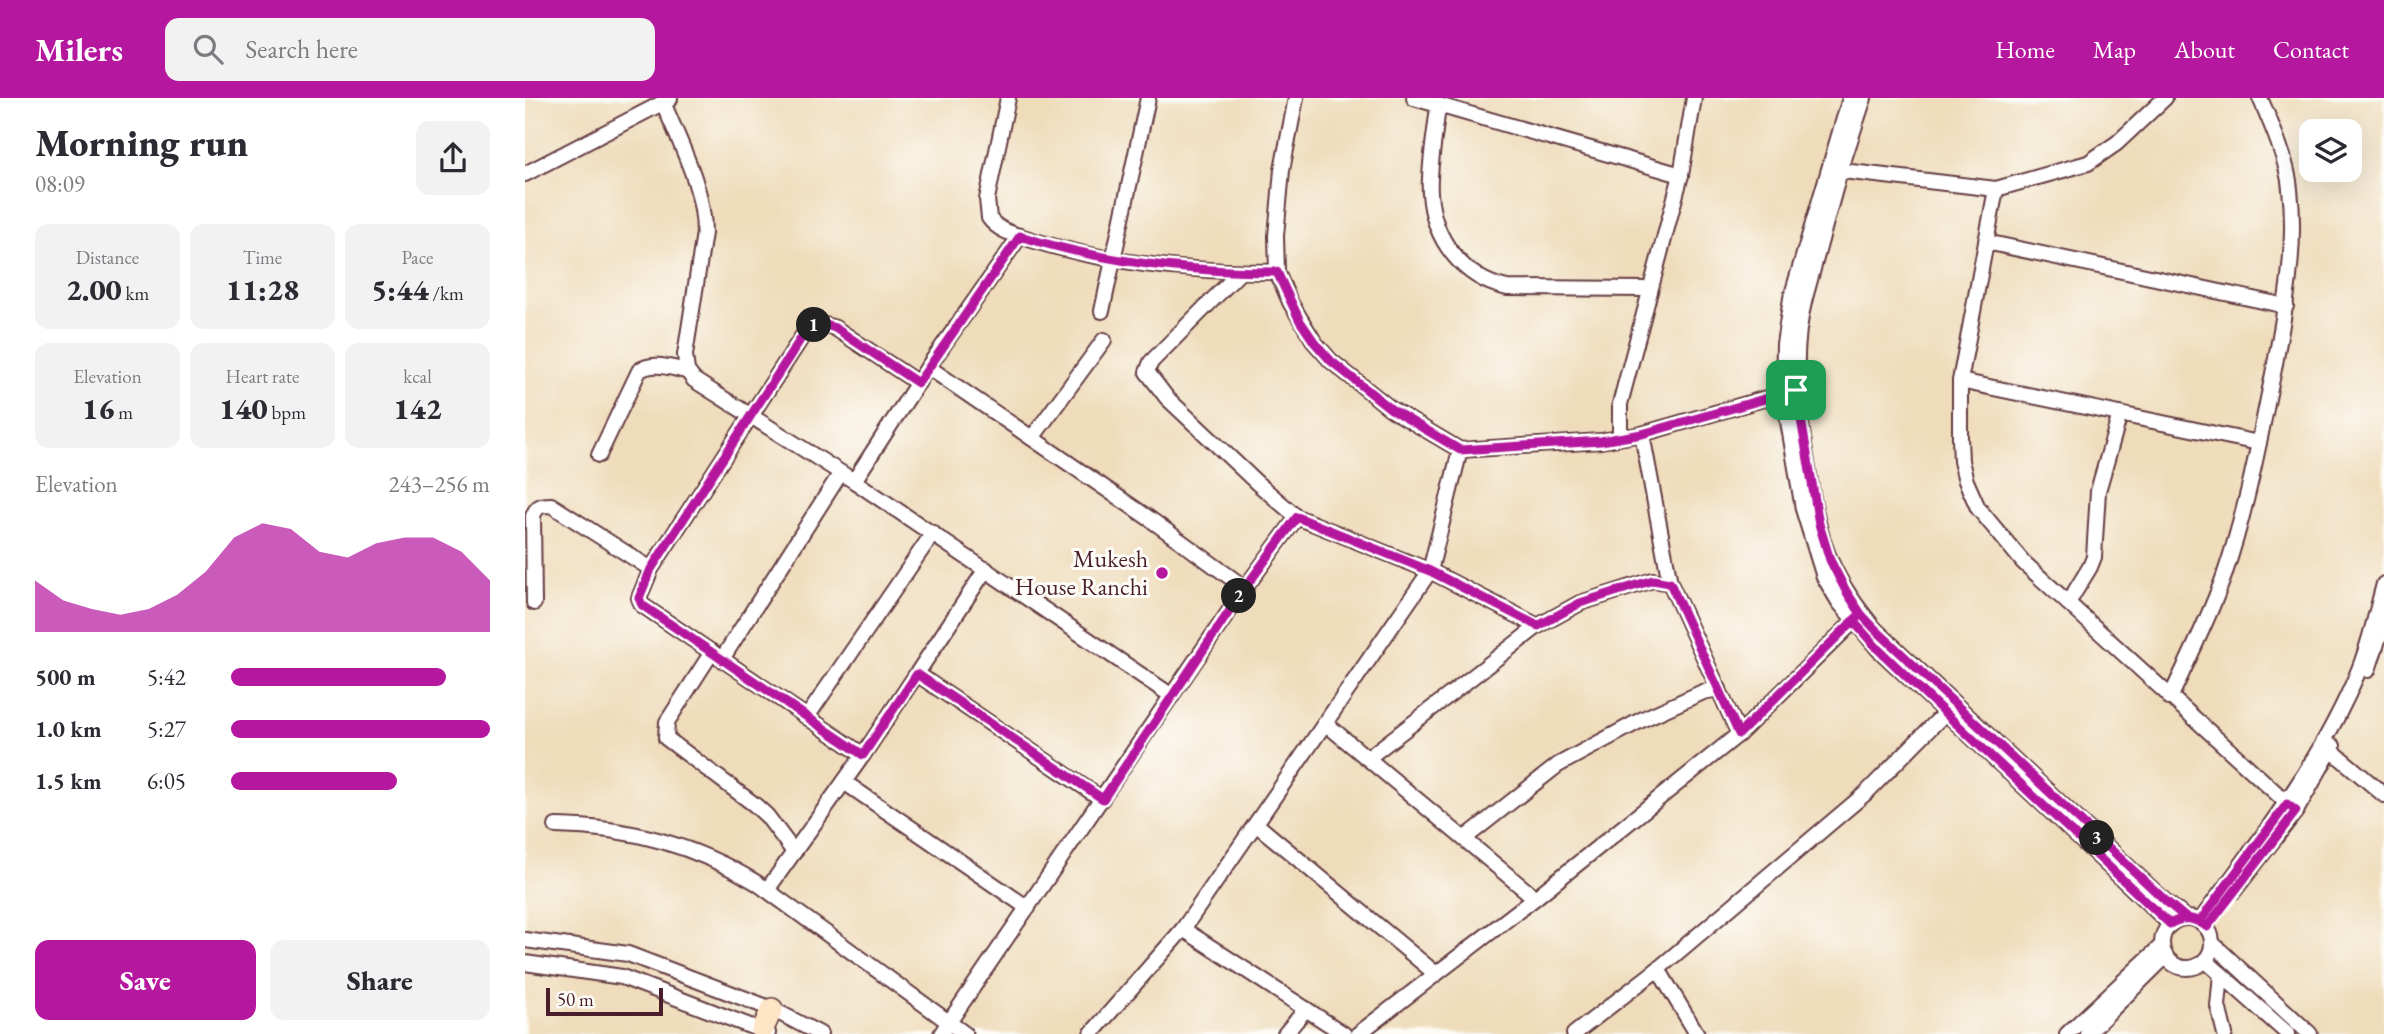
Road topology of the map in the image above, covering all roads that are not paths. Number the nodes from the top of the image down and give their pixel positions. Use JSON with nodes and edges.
{"nodes":[{"id":1,"x":1008,"y":98,"type":"edge"},
{"id":2,"x":1148,"y":98,"type":"edge"},
{"id":3,"x":1296,"y":98,"type":"edge"},
{"id":4,"x":1414,"y":98,"type":"edge"},
{"id":5,"x":1694,"y":98,"type":"edge"},
{"id":6,"x":1850,"y":98,"type":"edge"},
{"id":7,"x":1864,"y":98,"type":"edge"},
{"id":8,"x":2165,"y":98,"type":"edge"},
{"id":9,"x":2260,"y":98,"type":"edge"},
{"id":10,"x":667,"y":100,"type":"edge"},
{"id":11,"x":1438,"y":105,"type":"junction"},
{"id":12,"x":1834,"y":170,"type":"junction"},
{"id":13,"x":525,"y":174,"type":"edge"},
{"id":14,"x":1681,"y":175,"type":"junction"},
{"id":15,"x":1996,"y":189,"type":"junction"},
{"id":16,"x":1020,"y":236,"type":"junction"},
{"id":17,"x":1986,"y":242,"type":"junction"},
{"id":18,"x":1112,"y":260,"type":"junction"},
{"id":19,"x":1240,"y":272,"type":"junction"},
{"id":20,"x":1277,"y":272,"type":"junction"},
{"id":21,"x":1650,"y":289,"type":"junction"},
{"id":22,"x":2286,"y":306,"type":"junction"},
{"id":23,"x":1102,"y":311,"type":"dead end"},
{"id":24,"x":1104,"y":340,"type":"dead end"},
{"id":25,"x":928,"y":367,"type":"junction"},
{"id":26,"x":687,"y":371,"type":"junction"},
{"id":27,"x":1960,"y":382,"type":"junction"},
{"id":28,"x":918,"y":383,"type":"junction"},
{"id":29,"x":1790,"y":391,"type":"junction"},
{"id":30,"x":2120,"y":414,"type":"junction"},
{"id":31,"x":750,"y":415,"type":"junction"},
{"id":32,"x":1642,"y":434,"type":"junction"},
{"id":33,"x":1620,"y":437,"type":"junction"},
{"id":34,"x":1032,"y":438,"type":"junction"},
{"id":35,"x":2259,"y":443,"type":"junction"},
{"id":36,"x":1460,"y":450,"type":"junction"},
{"id":37,"x":599,"y":455,"type":"dead end"},
{"id":38,"x":840,"y":474,"type":"junction"},
{"id":39,"x":854,"y":481,"type":"junction"},
{"id":40,"x":1297,"y":517,"type":"junction"},
{"id":41,"x":933,"y":533,"type":"junction"},
{"id":42,"x":651,"y":569,"type":"junction"},
{"id":43,"x":986,"y":569,"type":"junction"},
{"id":44,"x":1430,"y":571,"type":"junction"},
{"id":45,"x":1670,"y":583,"type":"junction"},
{"id":46,"x":2384,"y":583,"type":"edge"},
{"id":47,"x":1245,"y":588,"type":"junction"},
{"id":48,"x":534,"y":603,"type":"dead end"},
{"id":49,"x":2068,"y":603,"type":"junction"},
{"id":50,"x":1857,"y":617,"type":"junction"},
{"id":51,"x":2384,"y":622,"type":"edge"},
{"id":52,"x":1538,"y":626,"type":"junction"},
{"id":53,"x":717,"y":656,"type":"junction"},
{"id":54,"x":917,"y":674,"type":"junction"},
{"id":55,"x":1719,"y":690,"type":"junction"},
{"id":56,"x":1172,"y":696,"type":"junction"},
{"id":57,"x":2170,"y":698,"type":"junction"},
{"id":58,"x":1949,"y":708,"type":"junction"},
{"id":59,"x":807,"y":717,"type":"junction"},
{"id":60,"x":1325,"y":723,"type":"junction"},
{"id":61,"x":1739,"y":734,"type":"junction"},
{"id":62,"x":2331,"y":750,"type":"junction"},
{"id":63,"x":863,"y":755,"type":"junction"},
{"id":64,"x":1368,"y":758,"type":"junction"},
{"id":65,"x":844,"y":782,"type":"junction"},
{"id":66,"x":2384,"y":795,"type":"edge"},
{"id":67,"x":1103,"y":799,"type":"junction"},
{"id":68,"x":2291,"y":807,"type":"junction"},
{"id":69,"x":1256,"y":824,"type":"junction"},
{"id":70,"x":556,"y":826,"type":"dead end"},
{"id":71,"x":1465,"y":838,"type":"junction"},
{"id":72,"x":794,"y":852,"type":"junction"},
{"id":73,"x":767,"y":890,"type":"junction"},
{"id":74,"x":1535,"y":898,"type":"junction"},
{"id":75,"x":1028,"y":908,"type":"junction"},
{"id":76,"x":2197,"y":922,"type":"junction"},
{"id":77,"x":2170,"y":924,"type":"junction"},
{"id":78,"x":1183,"y":929,"type":"junction"},
{"id":79,"x":525,"y":940,"type":"edge"},
{"id":80,"x":2212,"y":943,"type":"junction"},
{"id":81,"x":2163,"y":951,"type":"junction"},
{"id":82,"x":2205,"y":960,"type":"junction"},
{"id":83,"x":525,"y":963,"type":"edge"},
{"id":84,"x":1658,"y":969,"type":"junction"},
{"id":85,"x":1436,"y":974,"type":"junction"},
{"id":86,"x":2221,"y":974,"type":"junction"},
{"id":87,"x":772,"y":1009,"type":"junction"},
{"id":88,"x":1306,"y":1009,"type":"junction"},
{"id":89,"x":945,"y":1028,"type":"edge"},
{"id":90,"x":766,"y":1032,"type":"edge"},
{"id":91,"x":820,"y":1034,"type":"edge"},
{"id":92,"x":965,"y":1034,"type":"edge"},
{"id":93,"x":1091,"y":1034,"type":"edge"},
{"id":94,"x":1285,"y":1034,"type":"edge"},
{"id":95,"x":1344,"y":1034,"type":"edge"},
{"id":96,"x":1358,"y":1034,"type":"edge"},
{"id":97,"x":1574,"y":1034,"type":"edge"},
{"id":98,"x":1697,"y":1034,"type":"edge"},
{"id":99,"x":2067,"y":1034,"type":"edge"},
{"id":100,"x":2087,"y":1034,"type":"edge"},
{"id":101,"x":2225,"y":1034,"type":"edge"},
{"id":102,"x":2288,"y":1034,"type":"edge"},
{"id":103,"x":2310,"y":1034,"type":"edge"}],
"edges":[{"from":1,"to":16,"type":"street"},
{"from":2,"to":18,"type":"street"},
{"from":3,"to":20,"type":"street"},
{"from":4,"to":11,"type":"street"},
{"from":5,"to":14,"type":"street"},
{"from":6,"to":12,"type":"street"},
{"from":7,"to":12,"type":"street"},
{"from":8,"to":15,"type":"street"},
{"from":9,"to":22,"type":"street"},
{"from":10,"to":13,"type":"street"},
{"from":10,"to":26,"type":"street"},
{"from":11,"to":14,"type":"street"},
{"from":11,"to":21,"type":"street"},
{"from":12,"to":15,"type":"street"},
{"from":12,"to":29,"type":"street"},
{"from":14,"to":21,"type":"street"},
{"from":15,"to":17,"type":"street"},
{"from":16,"to":18,"type":"street"},
{"from":16,"to":25,"type":"street"},
{"from":17,"to":22,"type":"street"},
{"from":17,"to":27,"type":"street"},
{"from":18,"to":19,"type":"street"},
{"from":18,"to":23,"type":"street"},
{"from":19,"to":20,"type":"street"},
{"from":19,"to":40,"type":"street"},
{"from":20,"to":36,"type":"street"},
{"from":21,"to":33,"type":"street"},
{"from":22,"to":35,"type":"street"},
{"from":24,"to":34,"type":"street"},
{"from":25,"to":28,"type":"street"},
{"from":25,"to":34,"type":"street"},
{"from":26,"to":31,"type":"street"},
{"from":26,"to":37,"type":"street"},
{"from":27,"to":30,"type":"street"},
{"from":27,"to":49,"type":"street"},
{"from":28,"to":31,"type":"street"},
{"from":28,"to":39,"type":"street"},
{"from":29,"to":32,"type":"street"},
{"from":29,"to":50,"type":"street"},
{"from":30,"to":35,"type":"street"},
{"from":30,"to":49,"type":"street"},
{"from":31,"to":38,"type":"street"},
{"from":31,"to":42,"type":"street"},
{"from":32,"to":33,"type":"street"},
{"from":32,"to":45,"type":"street"},
{"from":33,"to":36,"type":"street"},
{"from":34,"to":47,"type":"street"},
{"from":35,"to":57,"type":"street"},
{"from":36,"to":44,"type":"street"},
{"from":38,"to":39,"type":"street"},
{"from":38,"to":53,"type":"street"},
{"from":39,"to":41,"type":"street"},
{"from":40,"to":44,"type":"street"},
{"from":40,"to":47,"type":"street"},
{"from":41,"to":43,"type":"street"},
{"from":41,"to":59,"type":"street"},
{"from":42,"to":48,"type":"street"},
{"from":42,"to":53,"type":"street"},
{"from":43,"to":54,"type":"street"},
{"from":43,"to":56,"type":"street"},
{"from":44,"to":52,"type":"street"},
{"from":44,"to":60,"type":"street"},
{"from":45,"to":52,"type":"street"},
{"from":45,"to":55,"type":"street"},
{"from":46,"to":68,"type":"street"},
{"from":47,"to":56,"type":"street"},
{"from":49,"to":57,"type":"street"},
{"from":50,"to":58,"type":"street"},
{"from":50,"to":61,"type":"street"},
{"from":51,"to":62,"type":"street"},
{"from":52,"to":64,"type":"street"},
{"from":53,"to":59,"type":"street"},
{"from":53,"to":72,"type":"street"},
{"from":54,"to":63,"type":"street"},
{"from":54,"to":67,"type":"street"},
{"from":55,"to":61,"type":"street"},
{"from":55,"to":71,"type":"street"},
{"from":56,"to":67,"type":"street"},
{"from":57,"to":68,"type":"street"},
{"from":58,"to":76,"type":"street"},
{"from":58,"to":77,"type":"street"},
{"from":58,"to":84,"type":"street"},
{"from":59,"to":63,"type":"street"},
{"from":60,"to":64,"type":"street"},
{"from":60,"to":69,"type":"street"},
{"from":61,"to":74,"type":"street"},
{"from":62,"to":66,"type":"street"},
{"from":62,"to":68,"type":"street"},
{"from":63,"to":65,"type":"street"},
{"from":64,"to":71,"type":"street"},
{"from":65,"to":72,"type":"street"},
{"from":65,"to":75,"type":"street"},
{"from":67,"to":75,"type":"street"},
{"from":68,"to":76,"type":"street"},
{"from":69,"to":78,"type":"street"},
{"from":69,"to":85,"type":"street"},
{"from":70,"to":73,"type":"street"},
{"from":71,"to":74,"type":"street"},
{"from":72,"to":73,"type":"street"},
{"from":73,"to":89,"type":"street"},
{"from":74,"to":85,"type":"street"},
{"from":75,"to":89,"type":"street"},
{"from":76,"to":77,"type":"street"},
{"from":76,"to":80,"type":"street"},
{"from":77,"to":81,"type":"street"},
{"from":78,"to":88,"type":"street"},
{"from":78,"to":93,"type":"street"},
{"from":79,"to":87,"type":"street"},
{"from":80,"to":82,"type":"street"},
{"from":80,"to":103,"type":"street"},
{"from":81,"to":82,"type":"street"},
{"from":81,"to":99,"type":"street"},
{"from":81,"to":100,"type":"street"},
{"from":82,"to":86,"type":"street"},
{"from":83,"to":90,"type":"street"},
{"from":84,"to":97,"type":"street"},
{"from":84,"to":98,"type":"street"},
{"from":85,"to":96,"type":"street"},
{"from":86,"to":101,"type":"street"},
{"from":86,"to":102,"type":"street"},
{"from":87,"to":90,"type":"street"},
{"from":87,"to":91,"type":"street"},
{"from":88,"to":94,"type":"street"},
{"from":88,"to":95,"type":"street"},
{"from":89,"to":92,"type":"street"}]}
